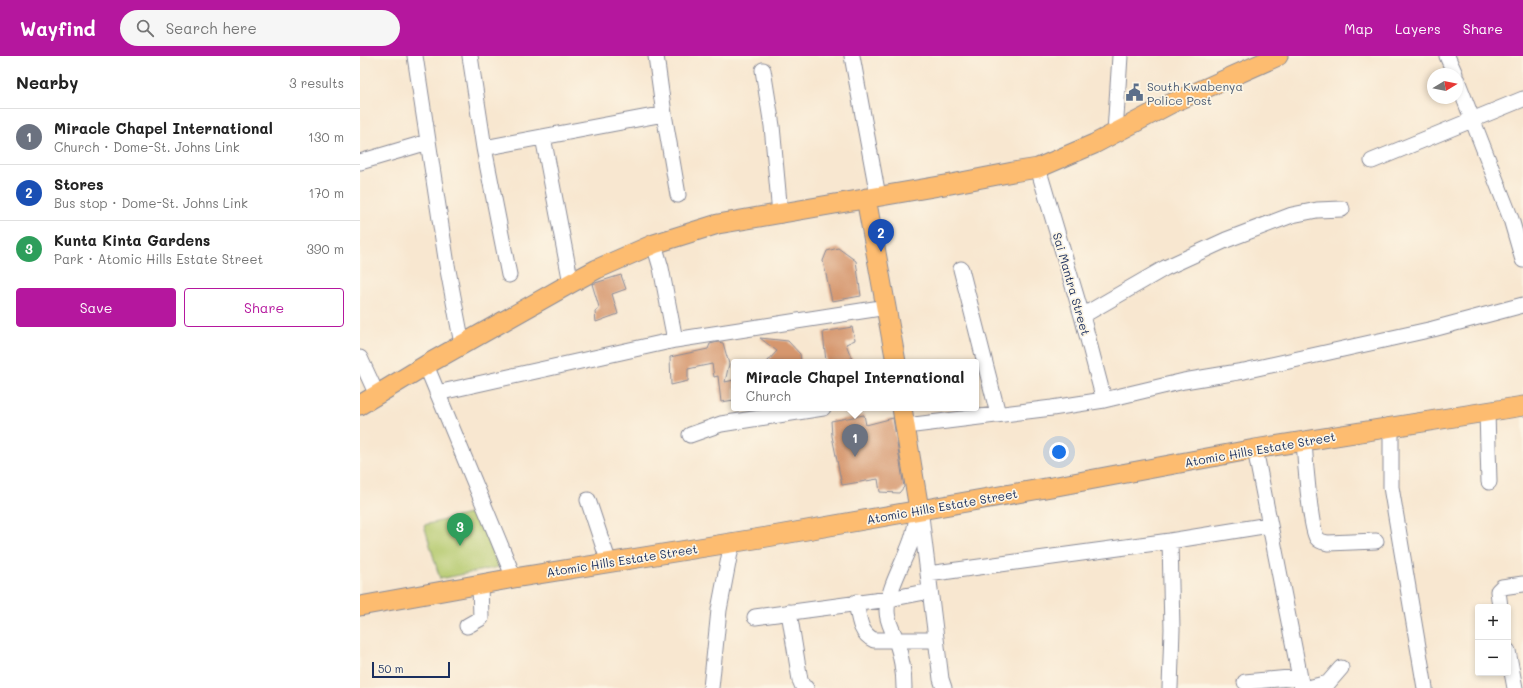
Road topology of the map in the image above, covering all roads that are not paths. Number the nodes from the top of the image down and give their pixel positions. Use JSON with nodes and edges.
{"nodes":[{"id":1,"x":415,"y":56,"type":"edge"},
{"id":2,"x":470,"y":56,"type":"edge"},
{"id":3,"x":656,"y":56,"type":"edge"},
{"id":4,"x":852,"y":56,"type":"edge"},
{"id":5,"x":1120,"y":56,"type":"edge"},
{"id":6,"x":1447,"y":56,"type":"edge"},
{"id":7,"x":1271,"y":58,"type":"edge"},
{"id":8,"x":1452,"y":68,"type":"edge"},
{"id":9,"x":763,"y":70,"type":"dead end"},
{"id":10,"x":1463,"y":95,"type":"edge"},
{"id":11,"x":1523,"y":99,"type":"edge"},
{"id":12,"x":664,"y":114,"type":"junction"},
{"id":13,"x":1473,"y":119,"type":"junction"},
{"id":14,"x":1115,"y":132,"type":"junction"},
{"id":15,"x":543,"y":137,"type":"junction"},
{"id":16,"x":428,"y":142,"type":"junction"},
{"id":17,"x":484,"y":148,"type":"junction"},
{"id":18,"x":1372,"y":160,"type":"dead end"},
{"id":19,"x":360,"y":162,"type":"edge"},
{"id":20,"x":1038,"y":168,"type":"junction"},
{"id":21,"x":678,"y":195,"type":"dead end"},
{"id":22,"x":872,"y":197,"type":"junction"},
{"id":23,"x":1342,"y":209,"type":"dead end"},
{"id":24,"x":780,"y":214,"type":"junction"},
{"id":25,"x":654,"y":244,"type":"junction"},
{"id":26,"x":1523,"y":260,"type":"edge"},
{"id":27,"x":961,"y":269,"type":"dead end"},
{"id":28,"x":509,"y":275,"type":"dead end"},
{"id":29,"x":571,"y":283,"type":"junction"},
{"id":30,"x":1523,"y":306,"type":"edge"},
{"id":31,"x":887,"y":307,"type":"junction"},
{"id":32,"x":1082,"y":316,"type":"junction"},
{"id":33,"x":675,"y":340,"type":"junction"},
{"id":34,"x":462,"y":344,"type":"junction"},
{"id":35,"x":360,"y":358,"type":"edge"},
{"id":36,"x":896,"y":359,"type":"edge"},
{"id":37,"x":426,"y":365,"type":"junction"},
{"id":38,"x":437,"y":393,"type":"junction"},
{"id":39,"x":377,"y":395,"type":"junction"},
{"id":40,"x":1104,"y":400,"type":"junction"},
{"id":41,"x":360,"y":405,"type":"edge"},
{"id":42,"x":1523,"y":406,"type":"edge"},
{"id":43,"x":804,"y":411,"type":"edge"},
{"id":44,"x":1487,"y":412,"type":"junction"},
{"id":45,"x":998,"y":414,"type":"junction"},
{"id":46,"x":904,"y":417,"type":"edge"},
{"id":47,"x":1391,"y":428,"type":"junction"},
{"id":48,"x":690,"y":435,"type":"dead end"},
{"id":49,"x":1304,"y":441,"type":"junction"},
{"id":50,"x":1255,"y":449,"type":"junction"},
{"id":51,"x":1489,"y":482,"type":"dead end"},
{"id":52,"x":588,"y":500,"type":"dead end"},
{"id":53,"x":919,"y":509,"type":"junction"},
{"id":54,"x":1269,"y":524,"type":"junction"},
{"id":55,"x":1170,"y":541,"type":"junction"},
{"id":56,"x":1376,"y":541,"type":"dead end"},
{"id":57,"x":732,"y":542,"type":"junction"},
{"id":58,"x":609,"y":562,"type":"junction"},
{"id":59,"x":928,"y":574,"type":"junction"},
{"id":60,"x":514,"y":578,"type":"junction"},
{"id":61,"x":480,"y":584,"type":"junction"},
{"id":62,"x":1523,"y":584,"type":"edge"},
{"id":63,"x":930,"y":592,"type":"junction"},
{"id":64,"x":889,"y":599,"type":"junction"},
{"id":65,"x":856,"y":602,"type":"junction"},
{"id":66,"x":1500,"y":604,"type":"edge"},
{"id":67,"x":360,"y":606,"type":"edge"},
{"id":68,"x":790,"y":612,"type":"junction"},
{"id":69,"x":755,"y":617,"type":"dead end"},
{"id":70,"x":467,"y":626,"type":"dead end"},
{"id":71,"x":896,"y":640,"type":"junction"},
{"id":72,"x":936,"y":640,"type":"junction"},
{"id":73,"x":1511,"y":667,"type":"edge"},
{"id":74,"x":1342,"y":668,"type":"dead end"},
{"id":75,"x":1245,"y":682,"type":"dead end"},
{"id":76,"x":1303,"y":684,"type":"edge"},
{"id":77,"x":711,"y":688,"type":"edge"},
{"id":78,"x":806,"y":688,"type":"edge"},
{"id":79,"x":904,"y":688,"type":"edge"},
{"id":80,"x":944,"y":688,"type":"edge"},
{"id":81,"x":1170,"y":688,"type":"edge"},
{"id":82,"x":1425,"y":688,"type":"edge"},
{"id":83,"x":1515,"y":688,"type":"edge"}],
"edges":[{"from":1,"to":16,"type":"street"},
{"from":2,"to":17,"type":"street"},
{"from":3,"to":12,"type":"street"},
{"from":4,"to":22,"type":"street"},
{"from":5,"to":14,"type":"street"},
{"from":6,"to":8,"type":"street"},
{"from":7,"to":14,"type":"main road"},
{"from":9,"to":24,"type":"street"},
{"from":10,"to":13,"type":"street"},
{"from":11,"to":13,"type":"street"},
{"from":12,"to":15,"type":"street"},
{"from":12,"to":21,"type":"street"},
{"from":13,"to":18,"type":"street"},
{"from":13,"to":26,"type":"street"},
{"from":14,"to":20,"type":"main road"},
{"from":15,"to":17,"type":"street"},
{"from":15,"to":29,"type":"street"},
{"from":16,"to":19,"type":"street"},
{"from":16,"to":34,"type":"street"},
{"from":17,"to":28,"type":"street"},
{"from":20,"to":22,"type":"main road"},
{"from":20,"to":32,"type":"street","name":"Sai Mantra Street"},
{"from":22,"to":24,"type":"main road"},
{"from":22,"to":31,"type":"main road"},
{"from":23,"to":32,"type":"street"},
{"from":24,"to":25,"type":"main road"},
{"from":25,"to":29,"type":"main road"},
{"from":25,"to":33,"type":"street"},
{"from":27,"to":45,"type":"street"},
{"from":29,"to":34,"type":"main road"},
{"from":30,"to":40,"type":"street"},
{"from":31,"to":33,"type":"street"},
{"from":31,"to":36,"type":"main road"},
{"from":32,"to":40,"type":"street","name":"Sai Mantra Street"},
{"from":33,"to":38,"type":"street"},
{"from":34,"to":37,"type":"main road"},
{"from":35,"to":39,"type":"street"},
{"from":37,"to":38,"type":"street"},
{"from":37,"to":39,"type":"main road"},
{"from":38,"to":60,"type":"street"},
{"from":39,"to":41,"type":"main road"},
{"from":40,"to":45,"type":"street"},
{"from":42,"to":44,"type":"main road","name":"Atomic Hills Estate Street"},
{"from":43,"to":48,"type":"street"},
{"from":44,"to":47,"type":"main road","name":"Atomic Hills Estate Street"},
{"from":44,"to":51,"type":"street"},
{"from":45,"to":46,"type":"street"},
{"from":46,"to":53,"type":"main road"},
{"from":47,"to":49,"type":"main road","name":"Atomic Hills Estate Street"},
{"from":47,"to":82,"type":"street"},
{"from":49,"to":50,"type":"main road","name":"Atomic Hills Estate Street"},
{"from":49,"to":56,"type":"street"},
{"from":50,"to":53,"type":"main road","name":"Atomic Hills Estate Street"},
{"from":50,"to":54,"type":"street"},
{"from":52,"to":58,"type":"street"},
{"from":53,"to":57,"type":"main road","name":"Atomic Hills Estate Street"},
{"from":53,"to":59,"type":"street"},
{"from":53,"to":64,"type":"street"},
{"from":54,"to":55,"type":"street"},
{"from":54,"to":76,"type":"street"},
{"from":55,"to":59,"type":"street"},
{"from":55,"to":81,"type":"street"},
{"from":57,"to":58,"type":"main road","name":"Atomic Hills Estate Street"},
{"from":57,"to":77,"type":"street"},
{"from":58,"to":60,"type":"main road","name":"Atomic Hills Estate Street"},
{"from":59,"to":63,"type":"street"},
{"from":60,"to":61,"type":"main road","name":"Atomic Hills Estate Street"},
{"from":61,"to":67,"type":"main road","name":"Atomic Hills Estate Street"},
{"from":61,"to":70,"type":"street"},
{"from":62,"to":66,"type":"street"},
{"from":63,"to":64,"type":"street"},
{"from":63,"to":72,"type":"street"},
{"from":64,"to":65,"type":"street"},
{"from":64,"to":71,"type":"street"},
{"from":65,"to":68,"type":"street"},
{"from":65,"to":71,"type":"street"},
{"from":68,"to":69,"type":"street"},
{"from":68,"to":78,"type":"street"},
{"from":71,"to":72,"type":"street"},
{"from":71,"to":79,"type":"street"},
{"from":72,"to":80,"type":"street"},
{"from":73,"to":83,"type":"street"},
{"from":74,"to":76,"type":"street"},
{"from":75,"to":76,"type":"street"}]}
